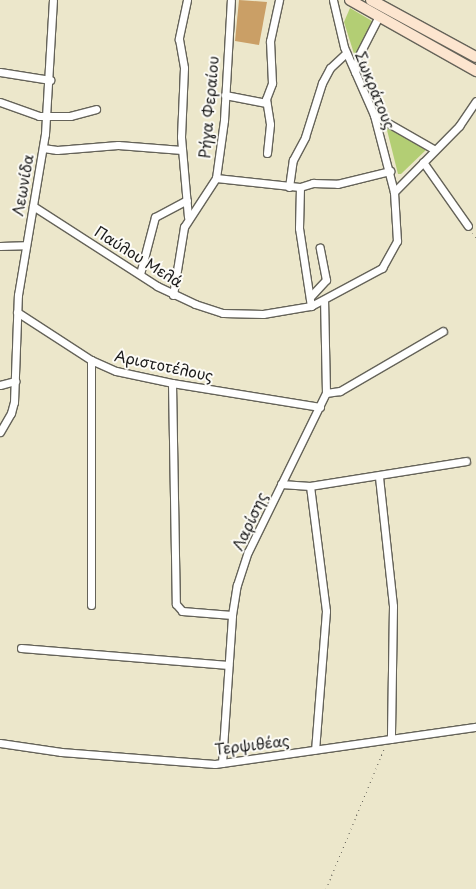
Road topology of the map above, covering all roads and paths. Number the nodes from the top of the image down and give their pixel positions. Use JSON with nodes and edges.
{"nodes":[{"id":1,"x":53,"y":0,"type":"edge"},
{"id":2,"x":187,"y":0,"type":"edge"},
{"id":3,"x":231,"y":0,"type":"edge"},
{"id":4,"x":279,"y":0,"type":"edge"},
{"id":5,"x":333,"y":0,"type":"edge"},
{"id":6,"x":350,"y":0,"type":"edge"},
{"id":7,"x":370,"y":0,"type":"edge"},
{"id":8,"x":378,"y":18,"type":"junction"},
{"id":9,"x":346,"y":53,"type":"junction"},
{"id":10,"x":476,"y":57,"type":"edge"},
{"id":11,"x":476,"y":71,"type":"edge"},
{"id":12,"x":0,"y":72,"type":"edge"},
{"id":13,"x":354,"y":73,"type":"junction"},
{"id":14,"x":50,"y":80,"type":"junction"},
{"id":15,"x":225,"y":95,"type":"junction"},
{"id":16,"x":476,"y":101,"type":"edge"},
{"id":17,"x":0,"y":102,"type":"edge"},
{"id":18,"x":266,"y":103,"type":"junction"},
{"id":19,"x":96,"y":109,"type":"dead end"},
{"id":20,"x":374,"y":115,"type":"junction"},
{"id":21,"x":47,"y":116,"type":"junction"},
{"id":22,"x":43,"y":148,"type":"junction"},
{"id":23,"x":182,"y":150,"type":"junction"},
{"id":24,"x":434,"y":150,"type":"junction"},
{"id":25,"x":267,"y":153,"type":"dead end"},
{"id":26,"x":423,"y":162,"type":"junction"},
{"id":27,"x":390,"y":171,"type":"junction"},
{"id":28,"x":216,"y":178,"type":"junction"},
{"id":29,"x":290,"y":186,"type":"junction"},
{"id":30,"x":300,"y":187,"type":"junction"},
{"id":31,"x":394,"y":192,"type":"junction"},
{"id":32,"x":187,"y":200,"type":"junction"},
{"id":33,"x":32,"y":206,"type":"junction"},
{"id":34,"x":188,"y":217,"type":"junction"},
{"id":35,"x":468,"y":226,"type":"dead end"},
{"id":36,"x":25,"y":245,"type":"junction"},
{"id":37,"x":0,"y":246,"type":"edge"},
{"id":38,"x":320,"y":248,"type":"dead end"},
{"id":39,"x":140,"y":274,"type":"junction"},
{"id":40,"x":174,"y":295,"type":"junction"},
{"id":41,"x":311,"y":296,"type":"junction"},
{"id":42,"x":324,"y":301,"type":"junction"},
{"id":43,"x":311,"y":306,"type":"junction"},
{"id":44,"x":17,"y":312,"type":"junction"},
{"id":45,"x":444,"y":331,"type":"dead end"},
{"id":46,"x":91,"y":360,"type":"junction"},
{"id":47,"x":15,"y":380,"type":"junction"},
{"id":48,"x":172,"y":383,"type":"junction"},
{"id":49,"x":0,"y":385,"type":"edge"},
{"id":50,"x":326,"y":393,"type":"junction"},
{"id":51,"x":320,"y":407,"type":"junction"},
{"id":52,"x":0,"y":432,"type":"edge"},
{"id":53,"x":466,"y":461,"type":"dead end"},
{"id":54,"x":379,"y":477,"type":"junction"},
{"id":55,"x":281,"y":484,"type":"junction"},
{"id":56,"x":310,"y":486,"type":"junction"},
{"id":57,"x":91,"y":605,"type":"dead end"},
{"id":58,"x":232,"y":615,"type":"junction"},
{"id":59,"x":21,"y":648,"type":"dead end"},
{"id":60,"x":228,"y":665,"type":"junction"},
{"id":61,"x":476,"y":727,"type":"edge"},
{"id":62,"x":390,"y":740,"type":"junction"},
{"id":63,"x":0,"y":743,"type":"edge"},
{"id":64,"x":315,"y":750,"type":"junction"},
{"id":65,"x":222,"y":763,"type":"junction"},
{"id":66,"x":326,"y":889,"type":"edge"}],
"edges":[{"from":1,"to":14,"type":"street","name":"Λεωνίδα"},
{"from":2,"to":23,"type":"street"},
{"from":3,"to":15,"type":"street","name":"Ρήγα Φεραίου"},
{"from":4,"to":18,"type":"street"},
{"from":5,"to":9,"type":"street","name":"Σωκράτους"},
{"from":6,"to":8,"type":"street"},
{"from":7,"to":10,"type":"street"},
{"from":8,"to":11,"type":"street"},
{"from":8,"to":13,"type":"street"},
{"from":9,"to":13,"type":"street","name":"Σωκράτους"},
{"from":9,"to":29,"type":"street"},
{"from":12,"to":14,"type":"street"},
{"from":13,"to":20,"type":"street","name":"Σωκράτους"},
{"from":14,"to":21,"type":"street","name":"Λεωνίδα"},
{"from":15,"to":18,"type":"street"},
{"from":15,"to":28,"type":"street","name":"Ρήγα Φεραίου"},
{"from":16,"to":24,"type":"street"},
{"from":17,"to":21,"type":"street"},
{"from":18,"to":25,"type":"street"},
{"from":19,"to":21,"type":"street"},
{"from":20,"to":24,"type":"street"},
{"from":20,"to":27,"type":"street","name":"Σωκράτους"},
{"from":21,"to":22,"type":"street","name":"Λεωνίδα"},
{"from":22,"to":23,"type":"street"},
{"from":22,"to":33,"type":"street","name":"Λεωνίδα"},
{"from":23,"to":32,"type":"street"},
{"from":24,"to":26,"type":"street"},
{"from":26,"to":31,"type":"street"},
{"from":26,"to":35,"type":"street"},
{"from":27,"to":30,"type":"street"},
{"from":27,"to":31,"type":"street","name":"Σωκράτους"},
{"from":28,"to":29,"type":"street"},
{"from":28,"to":34,"type":"street","name":"Ρήγα Φεραίου"},
{"from":29,"to":30,"type":"street"},
{"from":30,"to":41,"type":"street"},
{"from":31,"to":42,"type":"street","name":"Σωκράτους"},
{"from":32,"to":34,"type":"street"},
{"from":32,"to":39,"type":"street"},
{"from":33,"to":36,"type":"street","name":"Λεωνίδα"},
{"from":33,"to":39,"type":"street","name":"Παύλου Μελά"},
{"from":34,"to":40,"type":"street","name":"Ρήγα Φεραίου"},
{"from":36,"to":37,"type":"street"},
{"from":36,"to":44,"type":"street","name":"Λεωνίδα"},
{"from":38,"to":41,"type":"street"},
{"from":39,"to":40,"type":"street","name":"Παύλου Μελά"},
{"from":40,"to":43,"type":"street","name":"Παύλου Μελά"},
{"from":41,"to":43,"type":"street"},
{"from":42,"to":43,"type":"street","name":"Παύλου Μελά"},
{"from":42,"to":50,"type":"street","name":"Λαρίσης"},
{"from":44,"to":46,"type":"street","name":"Αριστοτέλους"},
{"from":44,"to":47,"type":"street","name":"Λεωνίδα"},
{"from":45,"to":50,"type":"street"},
{"from":46,"to":48,"type":"street","name":"Αριστοτέλους"},
{"from":46,"to":57,"type":"street"},
{"from":47,"to":49,"type":"street"},
{"from":47,"to":52,"type":"street","name":"Λεωνίδα"},
{"from":48,"to":51,"type":"street","name":"Αριστοτέλους"},
{"from":48,"to":58,"type":"street"},
{"from":50,"to":51,"type":"street","name":"Λαρίσης"},
{"from":51,"to":55,"type":"street","name":"Λαρίσης"},
{"from":53,"to":54,"type":"street"},
{"from":54,"to":56,"type":"street"},
{"from":54,"to":62,"type":"street"},
{"from":55,"to":56,"type":"street"},
{"from":55,"to":58,"type":"street","name":"Λαρίσης"},
{"from":56,"to":64,"type":"street"},
{"from":58,"to":60,"type":"street","name":"Λαρίσης"},
{"from":59,"to":60,"type":"street"},
{"from":60,"to":65,"type":"street","name":"Λαρίσης"},
{"from":61,"to":62,"type":"street","name":"Τερψιθέας"},
{"from":62,"to":64,"type":"street","name":"Τερψιθέας"},
{"from":62,"to":66,"type":"path"},
{"from":63,"to":65,"type":"street","name":"Τερψιθέας"},
{"from":64,"to":65,"type":"street","name":"Τερψιθέας"}]}
